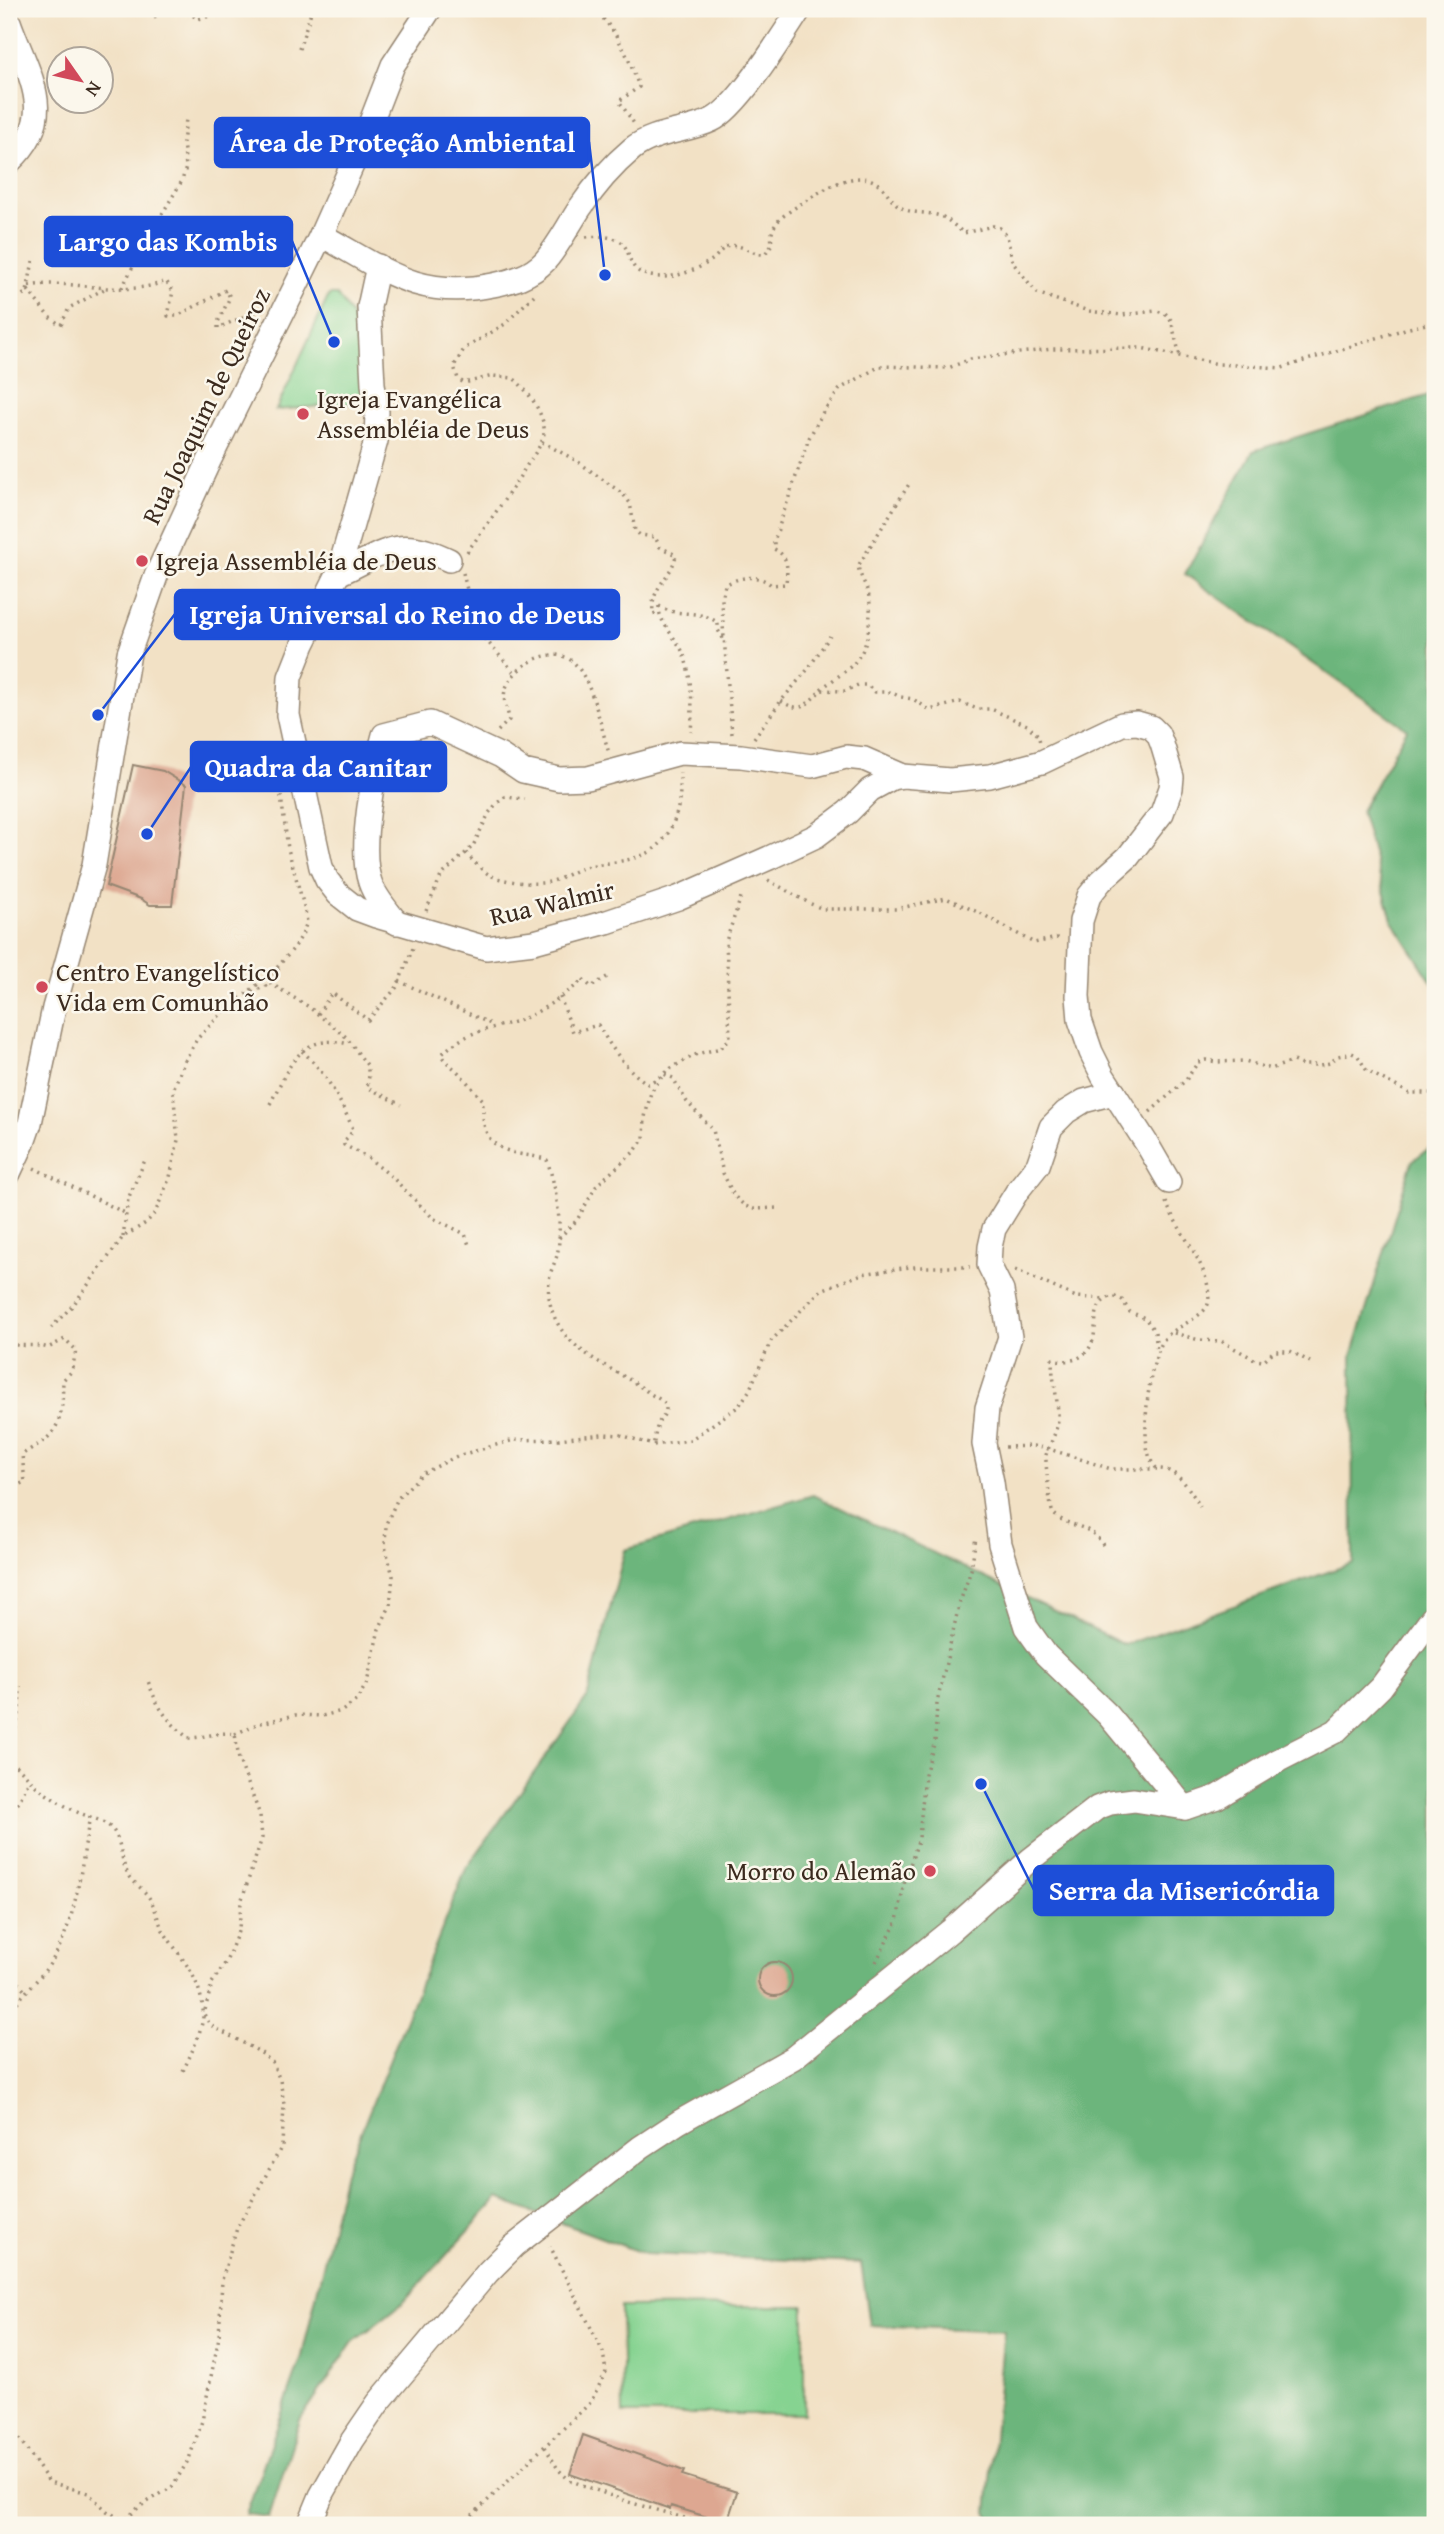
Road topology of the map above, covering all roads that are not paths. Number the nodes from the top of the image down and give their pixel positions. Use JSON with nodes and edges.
{"nodes":[{"id":1,"x":430,"y":9,"type":"edge"},
{"id":2,"x":800,"y":9,"type":"edge"},
{"id":3,"x":9,"y":22,"type":"edge"},
{"id":4,"x":9,"y":162,"type":"edge"},
{"id":5,"x":321,"y":235,"type":"junction"},
{"id":6,"x":378,"y":266,"type":"junction"},
{"id":7,"x":453,"y":561,"type":"road end"},
{"id":8,"x":338,"y":574,"type":"junction"},
{"id":9,"x":903,"y":776,"type":"junction"},
{"id":10,"x":412,"y":928,"type":"junction"},
{"id":11,"x":1114,"y":1093,"type":"junction"},
{"id":12,"x":13,"y":1166,"type":"edge"},
{"id":13,"x":1169,"y":1182,"type":"road end"},
{"id":14,"x":1435,"y":1614,"type":"edge"},
{"id":15,"x":1185,"y":1808,"type":"junction"},
{"id":16,"x":309,"y":2525,"type":"edge"}],
"edges":[{"from":1,"to":5,"type":"street","name":"Rua Joaquim de Queiroz"},
{"from":2,"to":6,"type":"street"},
{"from":3,"to":4,"type":"street"},
{"from":5,"to":6,"type":"street"},
{"from":5,"to":12,"type":"street","name":"Rua Joaquim de Queiroz"},
{"from":6,"to":8,"type":"street","name":"Rua Walmir"},
{"from":7,"to":8,"type":"street"},
{"from":8,"to":10,"type":"street","name":"Rua Walmir"},
{"from":9,"to":10,"type":"street","name":"Rua Walmir"},
{"from":9,"to":10,"type":"street"},
{"from":9,"to":11,"type":"street"},
{"from":11,"to":13,"type":"street"},
{"from":11,"to":15,"type":"street"},
{"from":14,"to":15,"type":"street"},
{"from":15,"to":16,"type":"street"}]}
